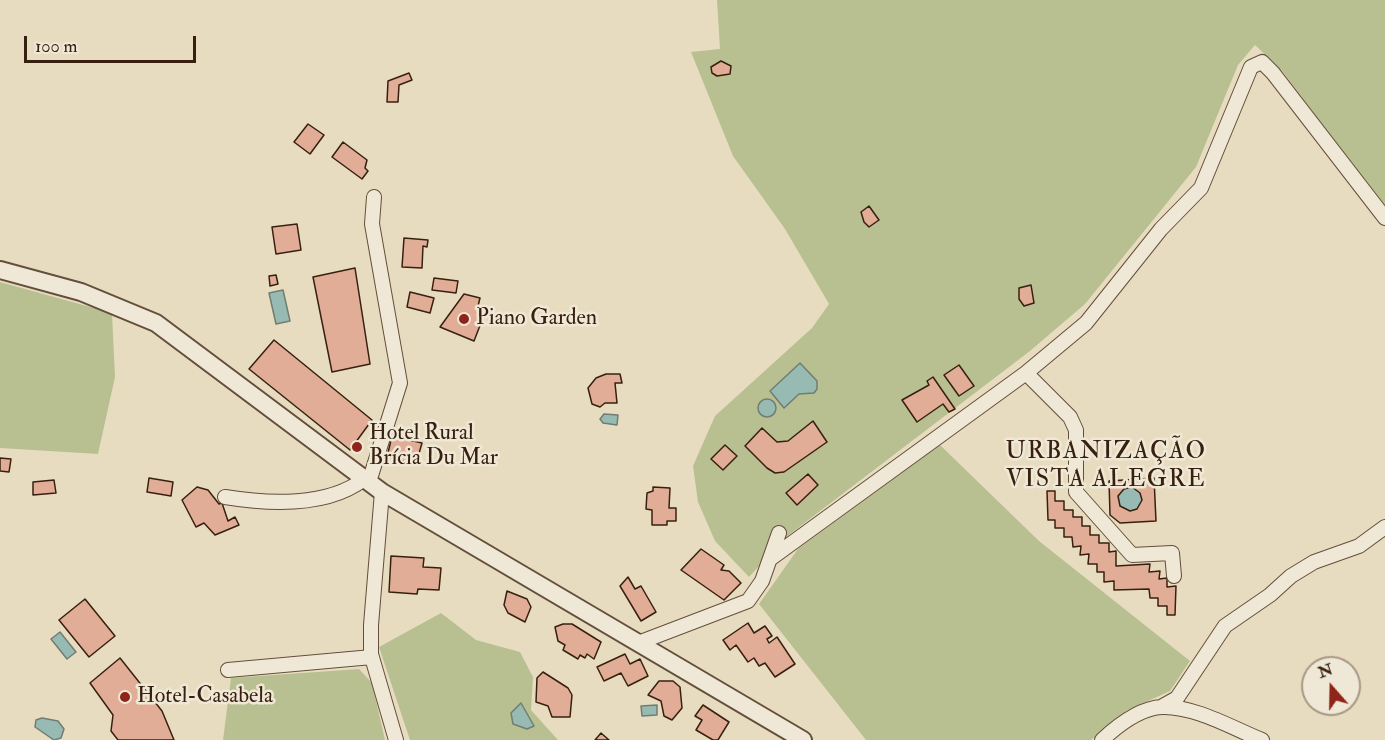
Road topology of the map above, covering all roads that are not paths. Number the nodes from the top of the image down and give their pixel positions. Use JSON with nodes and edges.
{"nodes":[{"id":1,"x":374,"y":196,"type":"dead end"},
{"id":2,"x":1385,"y":218,"type":"edge"},
{"id":3,"x":0,"y":270,"type":"edge"},
{"id":4,"x":1026,"y":373,"type":"junction"},
{"id":5,"x":372,"y":484,"type":"junction"},
{"id":6,"x":225,"y":497,"type":"dead end"},
{"id":7,"x":1385,"y":527,"type":"edge"},
{"id":8,"x":779,"y":533,"type":"dead end"},
{"id":9,"x":770,"y":559,"type":"junction"},
{"id":10,"x":1174,"y":576,"type":"dead end"},
{"id":11,"x":638,"y":643,"type":"junction"},
{"id":12,"x":372,"y":657,"type":"junction"},
{"id":13,"x":228,"y":670,"type":"dead end"},
{"id":14,"x":1161,"y":707,"type":"junction"},
{"id":15,"x":396,"y":740,"type":"edge"},
{"id":16,"x":803,"y":740,"type":"edge"},
{"id":17,"x":1102,"y":740,"type":"edge"},
{"id":18,"x":1262,"y":740,"type":"edge"}],
"edges":[{"from":1,"to":5,"type":"street"},
{"from":2,"to":4,"type":"street"},
{"from":3,"to":5,"type":"street"},
{"from":4,"to":9,"type":"street"},
{"from":4,"to":10,"type":"street"},
{"from":5,"to":6,"type":"street"},
{"from":5,"to":11,"type":"street"},
{"from":5,"to":12,"type":"street"},
{"from":7,"to":14,"type":"street"},
{"from":8,"to":9,"type":"street"},
{"from":9,"to":11,"type":"street"},
{"from":11,"to":16,"type":"street"},
{"from":12,"to":13,"type":"street"},
{"from":12,"to":15,"type":"street"},
{"from":14,"to":17,"type":"street"},
{"from":14,"to":18,"type":"street"}]}
